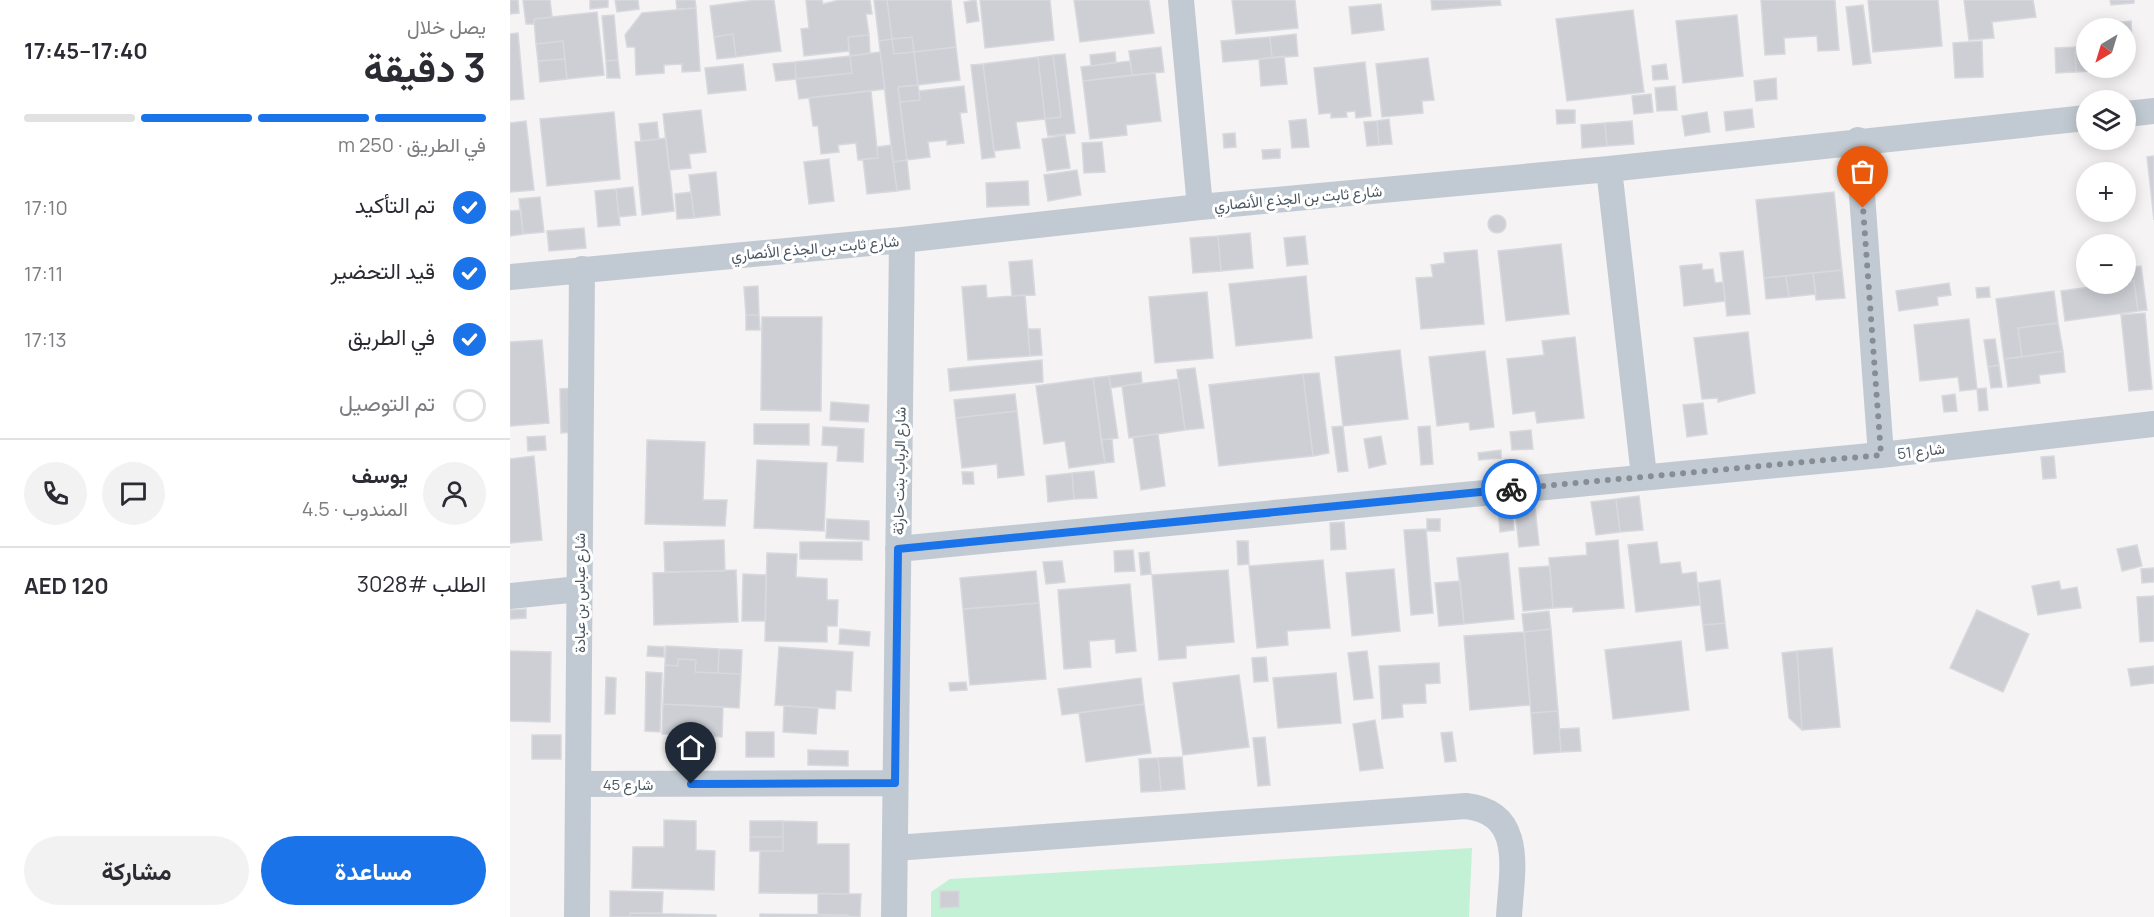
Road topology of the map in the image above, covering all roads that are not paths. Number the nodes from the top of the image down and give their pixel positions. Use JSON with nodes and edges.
{"nodes":[{"id":1,"x":1181,"y":0,"type":"edge"},
{"id":2,"x":2154,"y":111,"type":"edge"},
{"id":3,"x":2136,"y":113,"type":"edge"},
{"id":4,"x":2076,"y":119,"type":"edge"},
{"id":5,"x":1858,"y":140,"type":"junction"},
{"id":6,"x":1609,"y":169,"type":"junction"},
{"id":7,"x":1200,"y":207,"type":"junction"},
{"id":8,"x":902,"y":240,"type":"junction"},
{"id":9,"x":582,"y":269,"type":"junction"},
{"id":10,"x":510,"y":277,"type":"edge"},
{"id":11,"x":2154,"y":424,"type":"edge"},
{"id":12,"x":1881,"y":455,"type":"junction"},
{"id":13,"x":1644,"y":476,"type":"junction"},
{"id":14,"x":898,"y":549,"type":"junction"},
{"id":15,"x":579,"y":589,"type":"junction"},
{"id":16,"x":510,"y":596,"type":"edge"},
{"id":17,"x":895,"y":783,"type":"junction"},
{"id":18,"x":578,"y":784,"type":"junction"},
{"id":19,"x":895,"y":848,"type":"junction"},
{"id":20,"x":577,"y":917,"type":"edge"},
{"id":21,"x":894,"y":917,"type":"edge"},
{"id":22,"x":1509,"y":917,"type":"edge"}],
"edges":[{"from":1,"to":7,"type":"street"},
{"from":2,"to":3,"type":"street"},
{"from":4,"to":5,"type":"street","name":"شارع ثابت بن الجذع الأنصاري"},
{"from":5,"to":6,"type":"street","name":"شارع ثابت بن الجذع الأنصاري"},
{"from":5,"to":12,"type":"street"},
{"from":6,"to":7,"type":"street","name":"شارع ثابت بن الجذع الأنصاري"},
{"from":6,"to":13,"type":"street"},
{"from":7,"to":8,"type":"street","name":"شارع ثابت بن الجذع الأنصاري"},
{"from":8,"to":9,"type":"street","name":"شارع ثابت بن الجذع الأنصاري"},
{"from":8,"to":14,"type":"street","name":"شارع الرباب بنت حارثة"},
{"from":9,"to":10,"type":"street","name":"شارع ثابت بن الجذع الأنصاري"},
{"from":9,"to":15,"type":"street","name":"شارع عباس بن عبادة"},
{"from":11,"to":12,"type":"street","name":"شارع 51"},
{"from":12,"to":13,"type":"street","name":"شارع 51"},
{"from":13,"to":14,"type":"street","name":"شارع 51"},
{"from":14,"to":17,"type":"street","name":"شارع الرباب بنت حارثة"},
{"from":15,"to":16,"type":"street"},
{"from":15,"to":18,"type":"street","name":"شارع عباس بن عبادة"},
{"from":17,"to":18,"type":"street","name":"شارع 45"},
{"from":17,"to":19,"type":"street","name":"شارع الرباب بنت حارثة"},
{"from":18,"to":20,"type":"street","name":"شارع عباس بن عبادة"},
{"from":19,"to":21,"type":"street","name":"شارع الرباب بنت حارثة"},
{"from":19,"to":22,"type":"street"}]}
